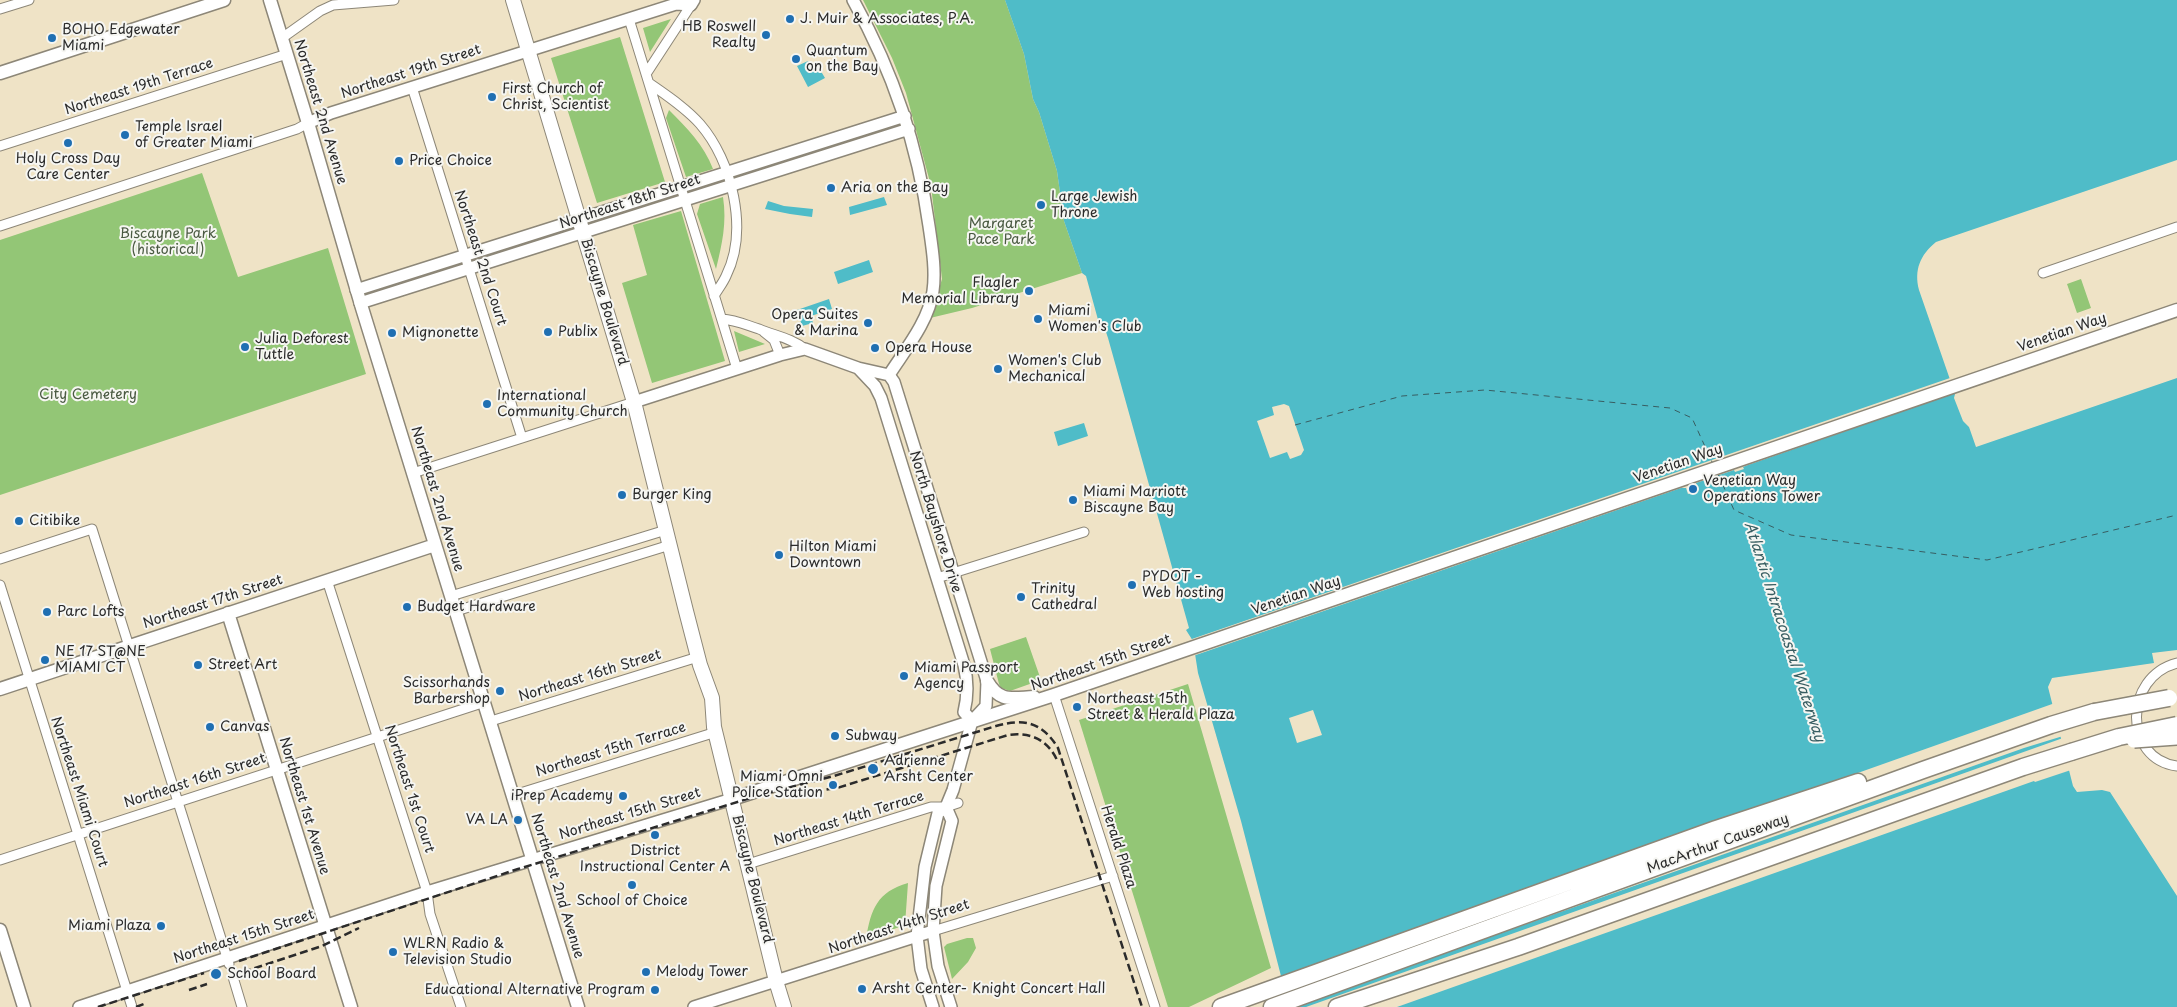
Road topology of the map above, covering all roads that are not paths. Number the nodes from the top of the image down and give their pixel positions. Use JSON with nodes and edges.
{"nodes":[{"id":1,"x":29,"y":0,"type":"edge"},
{"id":2,"x":224,"y":0,"type":"edge"},
{"id":3,"x":270,"y":0,"type":"edge"},
{"id":4,"x":394,"y":0,"type":"edge"},
{"id":5,"x":513,"y":0,"type":"edge"},
{"id":6,"x":853,"y":0,"type":"edge"},
{"id":7,"x":692,"y":2,"type":"edge"},
{"id":8,"x":0,"y":9,"type":"edge"},
{"id":9,"x":629,"y":19,"type":"junction"},
{"id":10,"x":282,"y":38,"type":"junction"},
{"id":11,"x":528,"y":50,"type":"junction"},
{"id":12,"x":287,"y":54,"type":"junction"},
{"id":13,"x":0,"y":74,"type":"edge"},
{"id":14,"x":648,"y":78,"type":"junction"},
{"id":15,"x":412,"y":88,"type":"junction"},
{"id":16,"x":905,"y":116,"type":"junction"},
{"id":17,"x":308,"y":123,"type":"junction"},
{"id":18,"x":909,"y":129,"type":"junction"},
{"id":19,"x":0,"y":146,"type":"edge"},
{"id":20,"x":793,"y":151,"type":"junction"},
{"id":21,"x":796,"y":165,"type":"junction"},
{"id":22,"x":726,"y":173,"type":"junction"},
{"id":23,"x":731,"y":186,"type":"junction"},
{"id":24,"x":681,"y":187,"type":"junction"},
{"id":25,"x":685,"y":200,"type":"junction"},
{"id":26,"x":0,"y":226,"type":"edge"},
{"id":27,"x":582,"y":226,"type":"junction"},
{"id":28,"x":2177,"y":227,"type":"edge"},
{"id":29,"x":464,"y":256,"type":"junction"},
{"id":30,"x":468,"y":269,"type":"junction"},
{"id":31,"x":2043,"y":273,"type":"dead end"},
{"id":32,"x":356,"y":290,"type":"junction"},
{"id":33,"x":714,"y":296,"type":"junction"},
{"id":34,"x":360,"y":304,"type":"junction"},
{"id":35,"x":2177,"y":310,"type":"edge"},
{"id":36,"x":722,"y":319,"type":"junction"},
{"id":37,"x":762,"y":330,"type":"junction"},
{"id":38,"x":806,"y":349,"type":"junction"},
{"id":39,"x":780,"y":355,"type":"junction"},
{"id":40,"x":858,"y":368,"type":"junction"},
{"id":41,"x":737,"y":369,"type":"junction"},
{"id":42,"x":889,"y":375,"type":"junction"},
{"id":43,"x":881,"y":398,"type":"junction"},
{"id":44,"x":634,"y":402,"type":"junction"},
{"id":45,"x":902,"y":408,"type":"junction"},
{"id":46,"x":906,"y":422,"type":"junction"},
{"id":47,"x":522,"y":438,"type":"junction"},
{"id":48,"x":895,"y":445,"type":"junction"},
{"id":49,"x":899,"y":456,"type":"junction"},
{"id":50,"x":413,"y":473,"type":"junction"},
{"id":51,"x":926,"y":486,"type":"junction"},
{"id":52,"x":666,"y":530,"type":"junction"},
{"id":53,"x":1084,"y":532,"type":"dead end"},
{"id":54,"x":435,"y":545,"type":"junction"},
{"id":55,"x":670,"y":545,"type":"junction"},
{"id":56,"x":0,"y":559,"type":"edge"},
{"id":57,"x":953,"y":573,"type":"junction"},
{"id":58,"x":937,"y":578,"type":"junction"},
{"id":59,"x":327,"y":580,"type":"junction"},
{"id":60,"x":0,"y":585,"type":"edge"},
{"id":61,"x":451,"y":596,"type":"junction"},
{"id":62,"x":456,"y":611,"type":"junction"},
{"id":63,"x":228,"y":613,"type":"junction"},
{"id":64,"x":129,"y":645,"type":"junction"},
{"id":65,"x":1190,"y":648,"type":"joint"},
{"id":66,"x":699,"y":661,"type":"junction"},
{"id":67,"x":2177,"y":663,"type":"edge"},
{"id":68,"x":29,"y":679,"type":"junction"},
{"id":69,"x":987,"y":681,"type":"junction"},
{"id":70,"x":0,"y":689,"type":"edge"},
{"id":71,"x":1054,"y":695,"type":"junction"},
{"id":72,"x":2173,"y":699,"type":"edge"},
{"id":73,"x":485,"y":702,"type":"junction"},
{"id":74,"x":491,"y":721,"type":"junction"},
{"id":75,"x":972,"y":721,"type":"junction"},
{"id":76,"x":2177,"y":725,"type":"edge"},
{"id":77,"x":715,"y":727,"type":"junction"},
{"id":78,"x":378,"y":736,"type":"junction"},
{"id":79,"x":2177,"y":737,"type":"edge"},
{"id":80,"x":2071,"y":752,"type":"junction"},
{"id":81,"x":2177,"y":766,"type":"edge"},
{"id":82,"x":277,"y":769,"type":"junction"},
{"id":83,"x":1924,"y":770,"type":"junction"},
{"id":84,"x":514,"y":795,"type":"junction"},
{"id":85,"x":732,"y":798,"type":"junction"},
{"id":86,"x":178,"y":802,"type":"junction"},
{"id":87,"x":958,"y":803,"type":"dead end"},
{"id":88,"x":946,"y":807,"type":"junction"},
{"id":89,"x":79,"y":834,"type":"junction"},
{"id":90,"x":533,"y":859,"type":"junction"},
{"id":91,"x":0,"y":860,"type":"edge"},
{"id":92,"x":748,"y":864,"type":"junction"},
{"id":93,"x":1113,"y":876,"type":"junction"},
{"id":94,"x":427,"y":892,"type":"junction"},
{"id":95,"x":326,"y":926,"type":"junction"},
{"id":96,"x":0,"y":930,"type":"edge"},
{"id":97,"x":933,"y":931,"type":"junction"},
{"id":98,"x":917,"y":936,"type":"junction"},
{"id":99,"x":228,"y":961,"type":"junction"},
{"id":100,"x":232,"y":976,"type":"dead end"},
{"id":101,"x":776,"y":981,"type":"junction"},
{"id":102,"x":127,"y":992,"type":"junction"},
{"id":103,"x":24,"y":1007,"type":"edge"},
{"id":104,"x":79,"y":1007,"type":"edge"},
{"id":105,"x":132,"y":1007,"type":"edge"},
{"id":106,"x":242,"y":1007,"type":"edge"},
{"id":107,"x":351,"y":1007,"type":"edge"},
{"id":108,"x":461,"y":1007,"type":"edge"},
{"id":109,"x":578,"y":1007,"type":"edge"},
{"id":110,"x":694,"y":1007,"type":"edge"},
{"id":111,"x":784,"y":1007,"type":"edge"},
{"id":112,"x":933,"y":1007,"type":"edge"},
{"id":113,"x":951,"y":1007,"type":"edge"},
{"id":114,"x":1155,"y":1007,"type":"edge"},
{"id":115,"x":1221,"y":1007,"type":"edge"},
{"id":116,"x":1272,"y":1007,"type":"edge"},
{"id":117,"x":1337,"y":1007,"type":"edge"}],
"edges":[{"from":1,"to":8,"type":"street"},
{"from":2,"to":13,"type":"main road"},
{"from":3,"to":10,"type":"main road","name":"Northeast 2nd Avenue"},
{"from":4,"to":10,"type":"street"},
{"from":5,"to":11,"type":"main road","name":"Biscayne Boulevard"},
{"from":6,"to":16,"type":"street"},
{"from":7,"to":9,"type":"street","name":"Northeast 19th Street"},
{"from":7,"to":14,"type":"street"},
{"from":9,"to":11,"type":"street","name":"Northeast 19th Street"},
{"from":9,"to":14,"type":"street"},
{"from":10,"to":12,"type":"main road","name":"Northeast 2nd Avenue"},
{"from":11,"to":15,"type":"street","name":"Northeast 19th Street"},
{"from":11,"to":27,"type":"main road","name":"Biscayne Boulevard"},
{"from":12,"to":17,"type":"main road","name":"Northeast 2nd Avenue"},
{"from":12,"to":19,"type":"street","name":"Northeast 19th Terrace"},
{"from":14,"to":22,"type":"street"},
{"from":14,"to":24,"type":"street"},
{"from":15,"to":17,"type":"street","name":"Northeast 19th Street"},
{"from":15,"to":29,"type":"street","name":"Northeast 2nd Court"},
{"from":16,"to":18,"type":"street"},
{"from":16,"to":20,"type":"street","name":"Northeast 18th Street"},
{"from":17,"to":26,"type":"street","name":"Northeast 19th Street"},
{"from":17,"to":32,"type":"main road","name":"Northeast 2nd Avenue"},
{"from":18,"to":21,"type":"street","name":"Northeast 18th Street"},
{"from":18,"to":42,"type":"street"},
{"from":20,"to":21,"type":"street"},
{"from":20,"to":22,"type":"street","name":"Northeast 18th Street"},
{"from":21,"to":23,"type":"street","name":"Northeast 18th Street"},
{"from":22,"to":23,"type":"street"},
{"from":22,"to":24,"type":"street","name":"Northeast 18th Street"},
{"from":23,"to":25,"type":"street","name":"Northeast 18th Street"},
{"from":23,"to":33,"type":"street"},
{"from":24,"to":25,"type":"street"},
{"from":24,"to":27,"type":"street","name":"Northeast 18th Street"},
{"from":25,"to":27,"type":"street","name":"Northeast 18th Street"},
{"from":25,"to":33,"type":"street"},
{"from":27,"to":29,"type":"street","name":"Northeast 18th Street"},
{"from":27,"to":30,"type":"street","name":"Northeast 18th Street"},
{"from":27,"to":44,"type":"main road","name":"Biscayne Boulevard"},
{"from":28,"to":31,"type":"street"},
{"from":29,"to":30,"type":"street","name":"Northeast 2nd Court"},
{"from":29,"to":32,"type":"street","name":"Northeast 18th Street"},
{"from":30,"to":34,"type":"street","name":"Northeast 18th Street"},
{"from":30,"to":47,"type":"street","name":"Northeast 2nd Court"},
{"from":32,"to":34,"type":"main road","name":"Northeast 2nd Avenue"},
{"from":33,"to":36,"type":"street"},
{"from":34,"to":50,"type":"main road","name":"Northeast 2nd Avenue"},
{"from":35,"to":65,"type":"main road","name":"Venetian Way"},
{"from":36,"to":37,"type":"street"},
{"from":36,"to":41,"type":"street"},
{"from":37,"to":38,"type":"street"},
{"from":37,"to":39,"type":"street"},
{"from":38,"to":39,"type":"street"},
{"from":38,"to":40,"type":"street"},
{"from":39,"to":41,"type":"street"},
{"from":40,"to":42,"type":"street"},
{"from":40,"to":43,"type":"street","name":"North Bayshore Drive"},
{"from":41,"to":44,"type":"street"},
{"from":42,"to":45,"type":"street","name":"North Bayshore Drive"},
{"from":43,"to":45,"type":"street"},
{"from":43,"to":48,"type":"street","name":"North Bayshore Drive"},
{"from":44,"to":47,"type":"street"},
{"from":44,"to":52,"type":"main road","name":"Biscayne Boulevard"},
{"from":45,"to":46,"type":"street","name":"North Bayshore Drive"},
{"from":46,"to":48,"type":"street"},
{"from":46,"to":51,"type":"street","name":"North Bayshore Drive"},
{"from":47,"to":50,"type":"street"},
{"from":48,"to":49,"type":"street","name":"North Bayshore Drive"},
{"from":49,"to":51,"type":"street"},
{"from":49,"to":58,"type":"street","name":"North Bayshore Drive"},
{"from":50,"to":54,"type":"main road","name":"Northeast 2nd Avenue"},
{"from":51,"to":57,"type":"street","name":"North Bayshore Drive"},
{"from":52,"to":55,"type":"main road","name":"Biscayne Boulevard"},
{"from":52,"to":61,"type":"street"},
{"from":53,"to":57,"type":"street"},
{"from":54,"to":59,"type":"main road","name":"Northeast 17th Street"},
{"from":54,"to":61,"type":"main road","name":"Northeast 2nd Avenue"},
{"from":55,"to":62,"type":"street"},
{"from":55,"to":66,"type":"main road","name":"Biscayne Boulevard"},
{"from":56,"to":64,"type":"street"},
{"from":57,"to":58,"type":"street"},
{"from":57,"to":69,"type":"street","name":"North Bayshore Drive"},
{"from":58,"to":75,"type":"street","name":"North Bayshore Drive"},
{"from":59,"to":63,"type":"main road","name":"Northeast 17th Street"},
{"from":59,"to":78,"type":"street","name":"Northeast 1st Court"},
{"from":60,"to":68,"type":"street","name":"Northeast Miami Court"},
{"from":61,"to":62,"type":"main road","name":"Northeast 2nd Avenue"},
{"from":62,"to":73,"type":"main road","name":"Northeast 2nd Avenue"},
{"from":63,"to":64,"type":"main road","name":"Northeast 17th Street"},
{"from":63,"to":82,"type":"main road","name":"Northeast 1st Avenue"},
{"from":64,"to":68,"type":"main road","name":"Northeast 17th Street"},
{"from":64,"to":86,"type":"street"},
{"from":65,"to":71,"type":"main road","name":"Northeast 15th Street"},
{"from":66,"to":74,"type":"street","name":"Northeast 16th Street"},
{"from":66,"to":77,"type":"main road","name":"Biscayne Boulevard"},
{"from":67,"to":81,"type":"street"},
{"from":68,"to":70,"type":"main road","name":"Northeast 17th Street"},
{"from":68,"to":89,"type":"street","name":"Northeast Miami Court"},
{"from":69,"to":71,"type":"main road"},
{"from":69,"to":75,"type":"street","name":"North Bayshore Drive"},
{"from":71,"to":75,"type":"main road","name":"Northeast 15th Street"},
{"from":71,"to":93,"type":"street","name":"Herald Plaza"},
{"from":72,"to":83,"type":"highway","name":"MacArthur Causeway","bridge":true},
{"from":73,"to":74,"type":"main road","name":"Northeast 2nd Avenue"},
{"from":73,"to":78,"type":"street","name":"Northeast 16th Street"},
{"from":74,"to":84,"type":"main road","name":"Northeast 2nd Avenue"},
{"from":75,"to":85,"type":"main road","name":"Northeast 15th Street"},
{"from":75,"to":88,"type":"street","name":"North Bayshore Drive"},
{"from":76,"to":80,"type":"highway","bridge":true},
{"from":77,"to":84,"type":"street","name":"Northeast 15th Terrace"},
{"from":77,"to":85,"type":"main road","name":"Biscayne Boulevard"},
{"from":78,"to":82,"type":"street","name":"Northeast 16th Street"},
{"from":78,"to":94,"type":"street","name":"Northeast 1st Court"},
{"from":79,"to":80,"type":"highway","bridge":true},
{"from":80,"to":117,"type":"highway"},
{"from":82,"to":86,"type":"street","name":"Northeast 16th Street"},
{"from":82,"to":95,"type":"main road","name":"Northeast 1st Avenue"},
{"from":83,"to":115,"type":"highway"},
{"from":83,"to":116,"type":"highway","name":"MacArthur Causeway"},
{"from":84,"to":90,"type":"main road","name":"Northeast 2nd Avenue"},
{"from":85,"to":90,"type":"street","name":"Northeast 15th Street"},
{"from":85,"to":92,"type":"main road","name":"Biscayne Boulevard"},
{"from":86,"to":89,"type":"street","name":"Northeast 16th Street"},
{"from":86,"to":99,"type":"street"},
{"from":87,"to":88,"type":"street","name":"Northeast 14th Terrace"},
{"from":88,"to":92,"type":"street","name":"Northeast 14th Terrace"},
{"from":88,"to":97,"type":"street","name":"North Bayshore Drive"},
{"from":88,"to":98,"type":"street","name":"North Bayshore Drive"},
{"from":89,"to":91,"type":"street","name":"Northeast 16th Street"},
{"from":89,"to":102,"type":"street","name":"Northeast Miami Court"},
{"from":90,"to":94,"type":"street","name":"Northeast 15th Street"},
{"from":90,"to":109,"type":"main road","name":"Northeast 2nd Avenue"},
{"from":92,"to":101,"type":"main road","name":"Biscayne Boulevard"},
{"from":93,"to":97,"type":"street","name":"Northeast 14th Street"},
{"from":93,"to":114,"type":"street","name":"Herald Plaza"},
{"from":94,"to":95,"type":"street","name":"Northeast 15th Street"},
{"from":94,"to":108,"type":"street","name":"Northeast 1st Court"},
{"from":95,"to":99,"type":"street","name":"Northeast 15th Street"},
{"from":95,"to":107,"type":"main road","name":"Northeast 1st Avenue"},
{"from":96,"to":103,"type":"main road"},
{"from":97,"to":98,"type":"street","name":"Northeast 14th Street"},
{"from":97,"to":113,"type":"street","name":"North Bayshore Drive"},
{"from":98,"to":101,"type":"street","name":"Northeast 14th Street"},
{"from":98,"to":112,"type":"street","name":"North Bayshore Drive"},
{"from":99,"to":102,"type":"street","name":"Northeast 15th Street"},
{"from":100,"to":106,"type":"street"},
{"from":101,"to":110,"type":"street","name":"Northeast 14th Street"},
{"from":101,"to":111,"type":"main road","name":"Biscayne Boulevard"},
{"from":102,"to":104,"type":"street","name":"Northeast 15th Street"},
{"from":102,"to":105,"type":"street","name":"Northeast Miami Court"}]}
